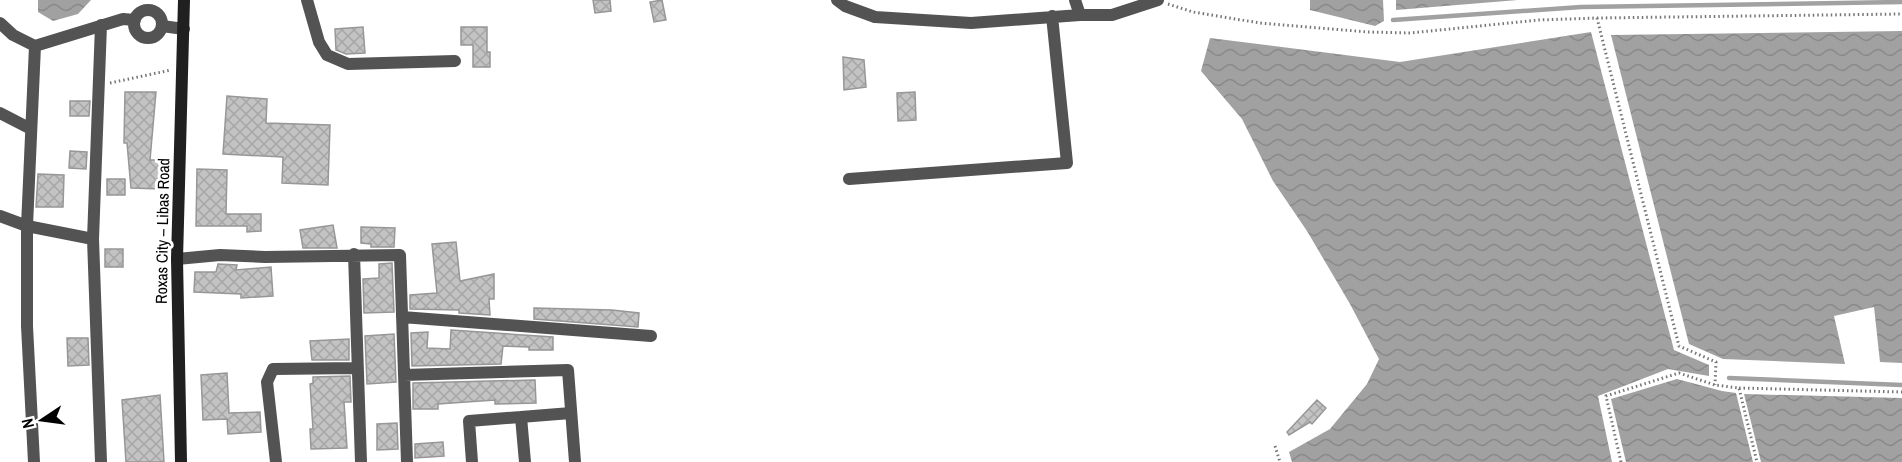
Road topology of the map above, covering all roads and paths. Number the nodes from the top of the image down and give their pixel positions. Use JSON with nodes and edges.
{"nodes":[{"id":1,"x":184,"y":0,"type":"edge"},
{"id":2,"x":307,"y":0,"type":"edge"},
{"id":3,"x":837,"y":0,"type":"edge"},
{"id":4,"x":1075,"y":0,"type":"edge"},
{"id":5,"x":1158,"y":0,"type":"edge"},
{"id":6,"x":1902,"y":14,"type":"edge"},
{"id":7,"x":1080,"y":15,"type":"junction"},
{"id":8,"x":1052,"y":16,"type":"junction"},
{"id":9,"x":1597,"y":18,"type":"junction"},
{"id":10,"x":135,"y":20,"type":"junction"},
{"id":11,"x":0,"y":23,"type":"edge"},
{"id":12,"x":101,"y":25,"type":"junction"},
{"id":13,"x":162,"y":26,"type":"junction"},
{"id":14,"x":184,"y":29,"type":"junction"},
{"id":15,"x":35,"y":46,"type":"junction"},
{"id":16,"x":455,"y":61,"type":"dead end"},
{"id":17,"x":182,"y":67,"type":"junction"},
{"id":18,"x":100,"y":85,"type":"junction"},
{"id":19,"x":0,"y":114,"type":"edge"},
{"id":20,"x":31,"y":129,"type":"junction"},
{"id":21,"x":849,"y":179,"type":"dead end"},
{"id":22,"x":0,"y":216,"type":"edge"},
{"id":23,"x":27,"y":226,"type":"junction"},
{"id":24,"x":93,"y":239,"type":"junction"},
{"id":25,"x":354,"y":254,"type":"junction"},
{"id":26,"x":177,"y":259,"type":"junction"},
{"id":27,"x":402,"y":317,"type":"junction"},
{"id":28,"x":651,"y":336,"type":"dead end"},
{"id":29,"x":356,"y":368,"type":"junction"},
{"id":30,"x":404,"y":375,"type":"junction"},
{"id":31,"x":1715,"y":385,"type":"junction"},
{"id":32,"x":1739,"y":388,"type":"junction"},
{"id":33,"x":1902,"y":392,"type":"edge"},
{"id":34,"x":571,"y":413,"type":"junction"},
{"id":35,"x":521,"y":417,"type":"junction"},
{"id":36,"x":1275,"y":446,"type":"dead end"},
{"id":37,"x":34,"y":462,"type":"edge"},
{"id":38,"x":100,"y":462,"type":"edge"},
{"id":39,"x":181,"y":462,"type":"edge"},
{"id":40,"x":276,"y":462,"type":"edge"},
{"id":41,"x":361,"y":462,"type":"edge"},
{"id":42,"x":407,"y":462,"type":"edge"},
{"id":43,"x":472,"y":462,"type":"edge"},
{"id":44,"x":525,"y":462,"type":"edge"},
{"id":45,"x":575,"y":462,"type":"edge"},
{"id":46,"x":1280,"y":462,"type":"edge"},
{"id":47,"x":1621,"y":462,"type":"edge"},
{"id":48,"x":1757,"y":462,"type":"edge"}],
"edges":[{"from":1,"to":14,"type":"main road","name":"Roxas City – Libas Road"},
{"from":2,"to":16,"type":"street"},
{"from":3,"to":8,"type":"street"},
{"from":4,"to":7,"type":"street"},
{"from":5,"to":7,"type":"street"},
{"from":5,"to":9,"type":"path"},
{"from":6,"to":9,"type":"path"},
{"from":7,"to":8,"type":"street"},
{"from":8,"to":21,"type":"street"},
{"from":9,"to":31,"type":"path"},
{"from":10,"to":12,"type":"street"},
{"from":10,"to":13,"type":"street"},
{"from":10,"to":13,"type":"street"},
{"from":11,"to":15,"type":"street"},
{"from":12,"to":15,"type":"street"},
{"from":12,"to":18,"type":"street"},
{"from":13,"to":14,"type":"street"},
{"from":14,"to":17,"type":"main road","name":"Roxas City – Libas Road"},
{"from":15,"to":20,"type":"street"},
{"from":17,"to":18,"type":"path"},
{"from":17,"to":26,"type":"main road","name":"Roxas City – Libas Road"},
{"from":18,"to":24,"type":"street"},
{"from":19,"to":20,"type":"street"},
{"from":20,"to":23,"type":"street"},
{"from":22,"to":23,"type":"street"},
{"from":23,"to":24,"type":"street"},
{"from":23,"to":37,"type":"street"},
{"from":24,"to":38,"type":"street"},
{"from":25,"to":26,"type":"street"},
{"from":25,"to":27,"type":"street"},
{"from":25,"to":29,"type":"street"},
{"from":26,"to":39,"type":"main road","name":"Roxas City – Libas Road"},
{"from":27,"to":28,"type":"street"},
{"from":27,"to":30,"type":"street"},
{"from":29,"to":40,"type":"street"},
{"from":29,"to":41,"type":"street"},
{"from":30,"to":34,"type":"street"},
{"from":30,"to":42,"type":"street"},
{"from":31,"to":32,"type":"path"},
{"from":31,"to":47,"type":"path"},
{"from":32,"to":33,"type":"path"},
{"from":32,"to":48,"type":"path"},
{"from":34,"to":35,"type":"street"},
{"from":34,"to":45,"type":"street"},
{"from":35,"to":43,"type":"street"},
{"from":35,"to":44,"type":"street"},
{"from":36,"to":46,"type":"path"}]}
